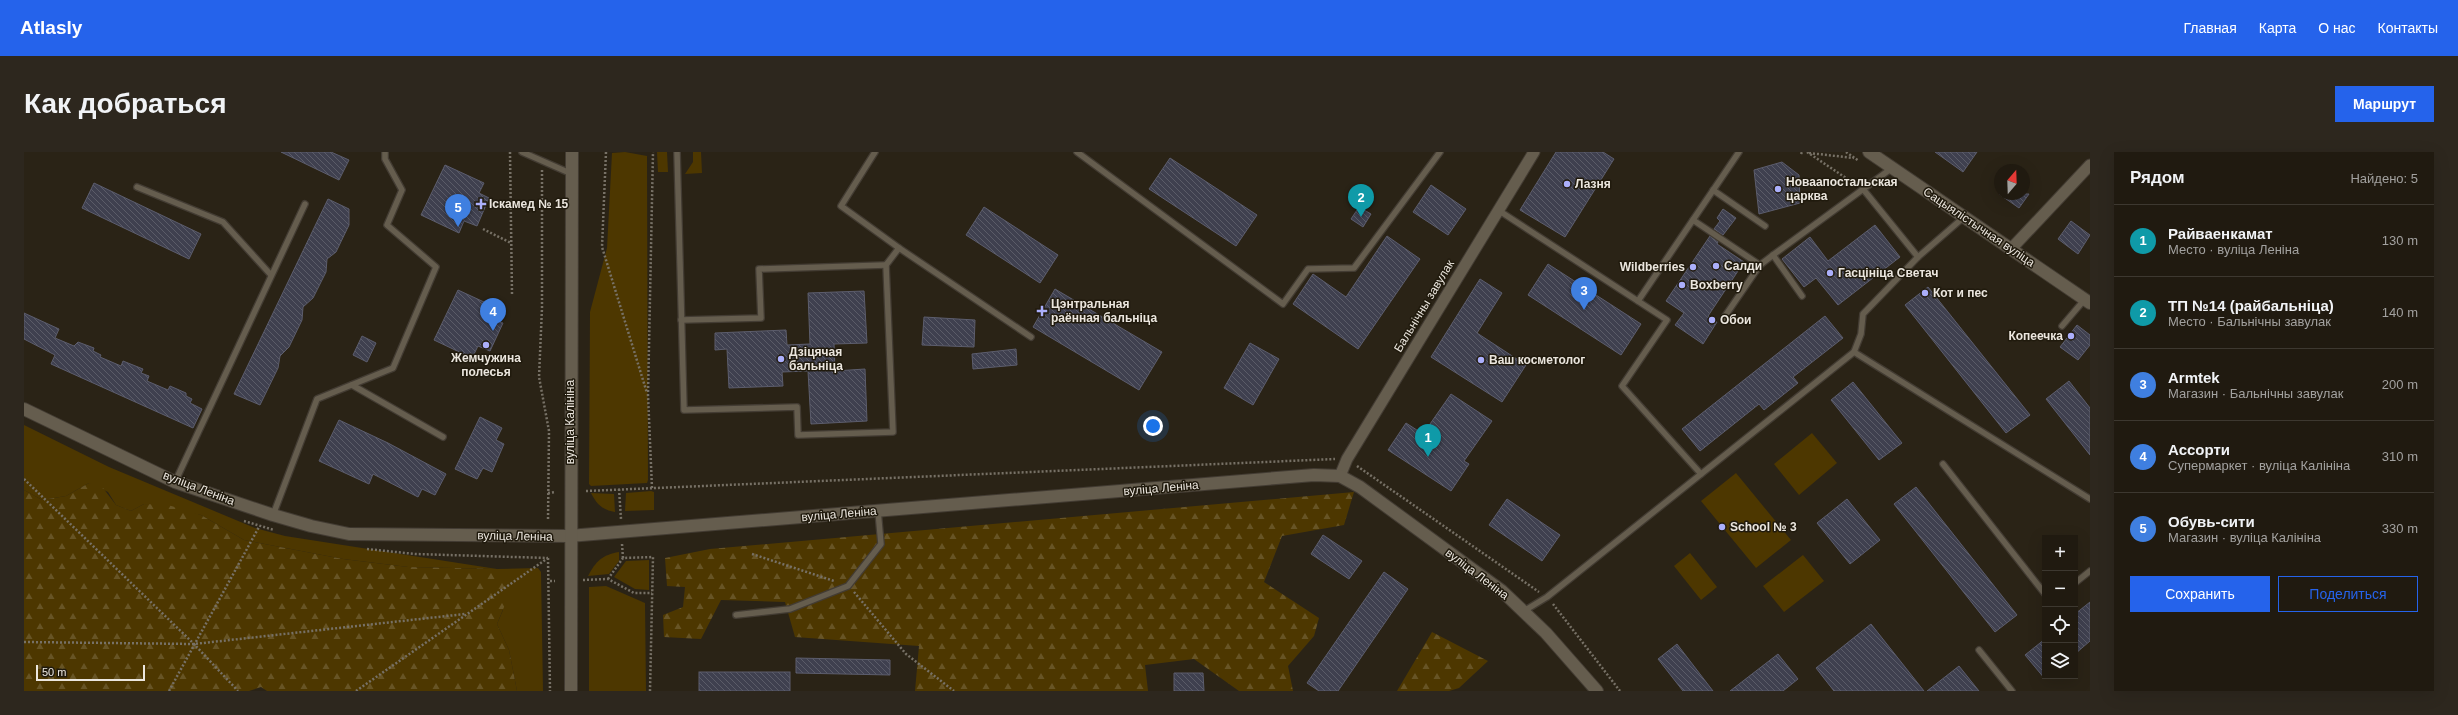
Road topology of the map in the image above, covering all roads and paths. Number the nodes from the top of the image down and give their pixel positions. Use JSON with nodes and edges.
{"nodes":[{"id":1,"x":385,"y":152,"type":"edge"},
{"id":2,"x":510,"y":152,"type":"edge"},
{"id":3,"x":522,"y":152,"type":"edge"},
{"id":4,"x":572,"y":152,"type":"edge"},
{"id":5,"x":606,"y":152,"type":"edge"},
{"id":6,"x":653,"y":152,"type":"edge"},
{"id":7,"x":677,"y":152,"type":"edge"},
{"id":8,"x":875,"y":152,"type":"edge"},
{"id":9,"x":1077,"y":152,"type":"edge"},
{"id":10,"x":1440,"y":152,"type":"edge"},
{"id":11,"x":1534,"y":152,"type":"edge"},
{"id":12,"x":1739,"y":152,"type":"edge"},
{"id":13,"x":1869,"y":152,"type":"edge"},
{"id":14,"x":1808,"y":153,"type":"edge"},
{"id":15,"x":1855,"y":158,"type":"dead end"},
{"id":16,"x":542,"y":163,"type":"junction"},
{"id":17,"x":2090,"y":165,"type":"edge"},
{"id":18,"x":1892,"y":168,"type":"junction"},
{"id":19,"x":572,"y":174,"type":"junction"},
{"id":20,"x":137,"y":188,"type":"dead end"},
{"id":21,"x":1863,"y":189,"type":"junction"},
{"id":22,"x":1713,"y":190,"type":"junction"},
{"id":23,"x":511,"y":203,"type":"junction"},
{"id":24,"x":305,"y":204,"type":"dead end"},
{"id":25,"x":493,"y":206,"type":"dead end"},
{"id":26,"x":1498,"y":210,"type":"junction"},
{"id":27,"x":1964,"y":217,"type":"junction"},
{"id":28,"x":1693,"y":220,"type":"junction"},
{"id":29,"x":1765,"y":226,"type":"dead end"},
{"id":30,"x":483,"y":229,"type":"dead end"},
{"id":31,"x":511,"y":243,"type":"junction"},
{"id":32,"x":899,"y":248,"type":"junction"},
{"id":33,"x":2011,"y":249,"type":"junction"},
{"id":34,"x":1773,"y":255,"type":"junction"},
{"id":35,"x":1918,"y":257,"type":"junction"},
{"id":36,"x":886,"y":265,"type":"junction"},
{"id":37,"x":1760,"y":265,"type":"junction"},
{"id":38,"x":271,"y":275,"type":"junction"},
{"id":39,"x":512,"y":294,"type":"dead end"},
{"id":40,"x":1802,"y":296,"type":"dead end"},
{"id":41,"x":1638,"y":301,"type":"junction"},
{"id":42,"x":2088,"y":301,"type":"edge"},
{"id":43,"x":1722,"y":319,"type":"dead end"},
{"id":44,"x":681,"y":320,"type":"junction"},
{"id":45,"x":2062,"y":326,"type":"dead end"},
{"id":46,"x":1031,"y":337,"type":"dead end"},
{"id":47,"x":1854,"y":352,"type":"junction"},
{"id":48,"x":352,"y":385,"type":"junction"},
{"id":49,"x":648,"y":396,"type":"junction"},
{"id":50,"x":24,"y":409,"type":"edge"},
{"id":51,"x":443,"y":437,"type":"dead end"},
{"id":52,"x":1347,"y":459,"type":"junction"},
{"id":53,"x":1943,"y":464,"type":"dead end"},
{"id":54,"x":1701,"y":474,"type":"junction"},
{"id":55,"x":1340,"y":476,"type":"junction"},
{"id":56,"x":24,"y":479,"type":"edge"},
{"id":57,"x":175,"y":482,"type":"junction"},
{"id":58,"x":652,"y":488,"type":"junction"},
{"id":59,"x":586,"y":491,"type":"dead end"},
{"id":60,"x":555,"y":492,"type":"dead end"},
{"id":61,"x":548,"y":493,"type":"junction"},
{"id":62,"x":2090,"y":499,"type":"edge"},
{"id":63,"x":878,"y":511,"type":"junction"},
{"id":64,"x":273,"y":516,"type":"junction"},
{"id":65,"x":548,"y":521,"type":"dead end"},
{"id":66,"x":259,"y":527,"type":"dead end"},
{"id":67,"x":570,"y":536,"type":"junction"},
{"id":68,"x":752,"y":554,"type":"dead end"},
{"id":69,"x":2090,"y":571,"type":"edge"},
{"id":70,"x":608,"y":579,"type":"junction"},
{"id":71,"x":581,"y":580,"type":"dead end"},
{"id":72,"x":555,"y":581,"type":"dead end"},
{"id":73,"x":2078,"y":581,"type":"edge"},
{"id":74,"x":550,"y":582,"type":"junction"},
{"id":75,"x":848,"y":586,"type":"junction"},
{"id":76,"x":2042,"y":590,"type":"edge"},
{"id":77,"x":652,"y":593,"type":"junction"},
{"id":78,"x":1547,"y":597,"type":"junction"},
{"id":79,"x":1524,"y":611,"type":"junction"},
{"id":80,"x":465,"y":614,"type":"junction"},
{"id":81,"x":736,"y":615,"type":"dead end"},
{"id":82,"x":24,"y":642,"type":"edge"},
{"id":83,"x":194,"y":644,"type":"junction"},
{"id":84,"x":1979,"y":650,"type":"dead end"},
{"id":85,"x":170,"y":691,"type":"edge"},
{"id":86,"x":238,"y":691,"type":"edge"},
{"id":87,"x":356,"y":691,"type":"edge"},
{"id":88,"x":550,"y":691,"type":"edge"},
{"id":89,"x":571,"y":691,"type":"edge"},
{"id":90,"x":650,"y":691,"type":"edge"},
{"id":91,"x":954,"y":691,"type":"edge"},
{"id":92,"x":1597,"y":691,"type":"edge"},
{"id":93,"x":1620,"y":691,"type":"edge"},
{"id":94,"x":2012,"y":691,"type":"edge"}],
"edges":[{"from":1,"to":48,"type":"lane"},
{"from":2,"to":23,"type":"path"},
{"from":3,"to":16,"type":"lane"},
{"from":4,"to":19,"type":"street","name":"вуліца Калініна"},
{"from":5,"to":49,"type":"path"},
{"from":6,"to":49,"type":"path"},
{"from":7,"to":44,"type":"lane"},
{"from":8,"to":32,"type":"lane"},
{"from":9,"to":10,"type":"lane"},
{"from":11,"to":26,"type":"street","name":"Бальнічны завулак"},
{"from":12,"to":22,"type":"lane"},
{"from":13,"to":18,"type":"street","name":"Сацыялістычная вуліца"},
{"from":14,"to":15,"type":"path"},
{"from":14,"to":21,"type":"path"},
{"from":16,"to":19,"type":"lane"},
{"from":16,"to":61,"type":"path"},
{"from":17,"to":33,"type":"street"},
{"from":18,"to":21,"type":"lane"},
{"from":18,"to":27,"type":"street","name":"Сацыялістычная вуліца"},
{"from":19,"to":67,"type":"street","name":"вуліца Калініна"},
{"from":20,"to":38,"type":"lane"},
{"from":21,"to":34,"type":"lane"},
{"from":21,"to":35,"type":"lane"},
{"from":22,"to":28,"type":"lane"},
{"from":22,"to":29,"type":"lane"},
{"from":23,"to":25,"type":"path"},
{"from":23,"to":31,"type":"path"},
{"from":24,"to":38,"type":"lane"},
{"from":26,"to":41,"type":"lane"},
{"from":26,"to":52,"type":"street","name":"Бальнічны завулак"},
{"from":27,"to":33,"type":"street","name":"Сацыялістычная вуліца"},
{"from":27,"to":35,"type":"lane"},
{"from":28,"to":37,"type":"lane"},
{"from":28,"to":41,"type":"lane"},
{"from":30,"to":31,"type":"path"},
{"from":31,"to":39,"type":"path"},
{"from":32,"to":36,"type":"lane"},
{"from":32,"to":46,"type":"lane"},
{"from":33,"to":42,"type":"street","name":"Сацыялістычная вуліца"},
{"from":34,"to":37,"type":"lane"},
{"from":34,"to":40,"type":"lane"},
{"from":35,"to":47,"type":"lane"},
{"from":36,"to":44,"type":"lane"},
{"from":36,"to":44,"type":"lane"},
{"from":37,"to":43,"type":"lane"},
{"from":38,"to":57,"type":"lane"},
{"from":41,"to":54,"type":"lane"},
{"from":42,"to":45,"type":"lane"},
{"from":47,"to":54,"type":"lane"},
{"from":47,"to":62,"type":"lane"},
{"from":48,"to":51,"type":"lane"},
{"from":48,"to":64,"type":"lane"},
{"from":49,"to":58,"type":"path"},
{"from":50,"to":57,"type":"street","name":"вуліца Леніна"},
{"from":52,"to":55,"type":"street","name":"Бальнічны завулак"},
{"from":52,"to":58,"type":"path"},
{"from":52,"to":78,"type":"path"},
{"from":53,"to":76,"type":"lane"},
{"from":54,"to":78,"type":"lane"},
{"from":55,"to":63,"type":"street","name":"вуліца Леніна"},
{"from":55,"to":79,"type":"street","name":"вуліца Леніна"},
{"from":56,"to":83,"type":"path"},
{"from":57,"to":64,"type":"street","name":"вуліца Леніна"},
{"from":58,"to":59,"type":"path"},
{"from":60,"to":61,"type":"path"},
{"from":61,"to":65,"type":"path"},
{"from":63,"to":67,"type":"street","name":"вуліца Леніна"},
{"from":63,"to":75,"type":"lane"},
{"from":64,"to":67,"type":"street","name":"вуліца Леніна"},
{"from":66,"to":83,"type":"path"},
{"from":67,"to":89,"type":"street","name":"вуліца Калініна"},
{"from":68,"to":75,"type":"path"},
{"from":69,"to":73,"type":"lane"},
{"from":70,"to":71,"type":"path"},
{"from":70,"to":77,"type":"path"},
{"from":70,"to":77,"type":"path"},
{"from":72,"to":74,"type":"path"},
{"from":74,"to":80,"type":"path"},
{"from":74,"to":88,"type":"path"},
{"from":75,"to":81,"type":"lane"},
{"from":75,"to":91,"type":"path"},
{"from":77,"to":90,"type":"path"},
{"from":78,"to":79,"type":"lane"},
{"from":78,"to":93,"type":"path"},
{"from":79,"to":92,"type":"street","name":"вуліца Леніна"},
{"from":80,"to":83,"type":"path"},
{"from":80,"to":87,"type":"path"},
{"from":82,"to":83,"type":"path"},
{"from":83,"to":85,"type":"path"},
{"from":83,"to":86,"type":"path"},
{"from":84,"to":94,"type":"lane"}]}
